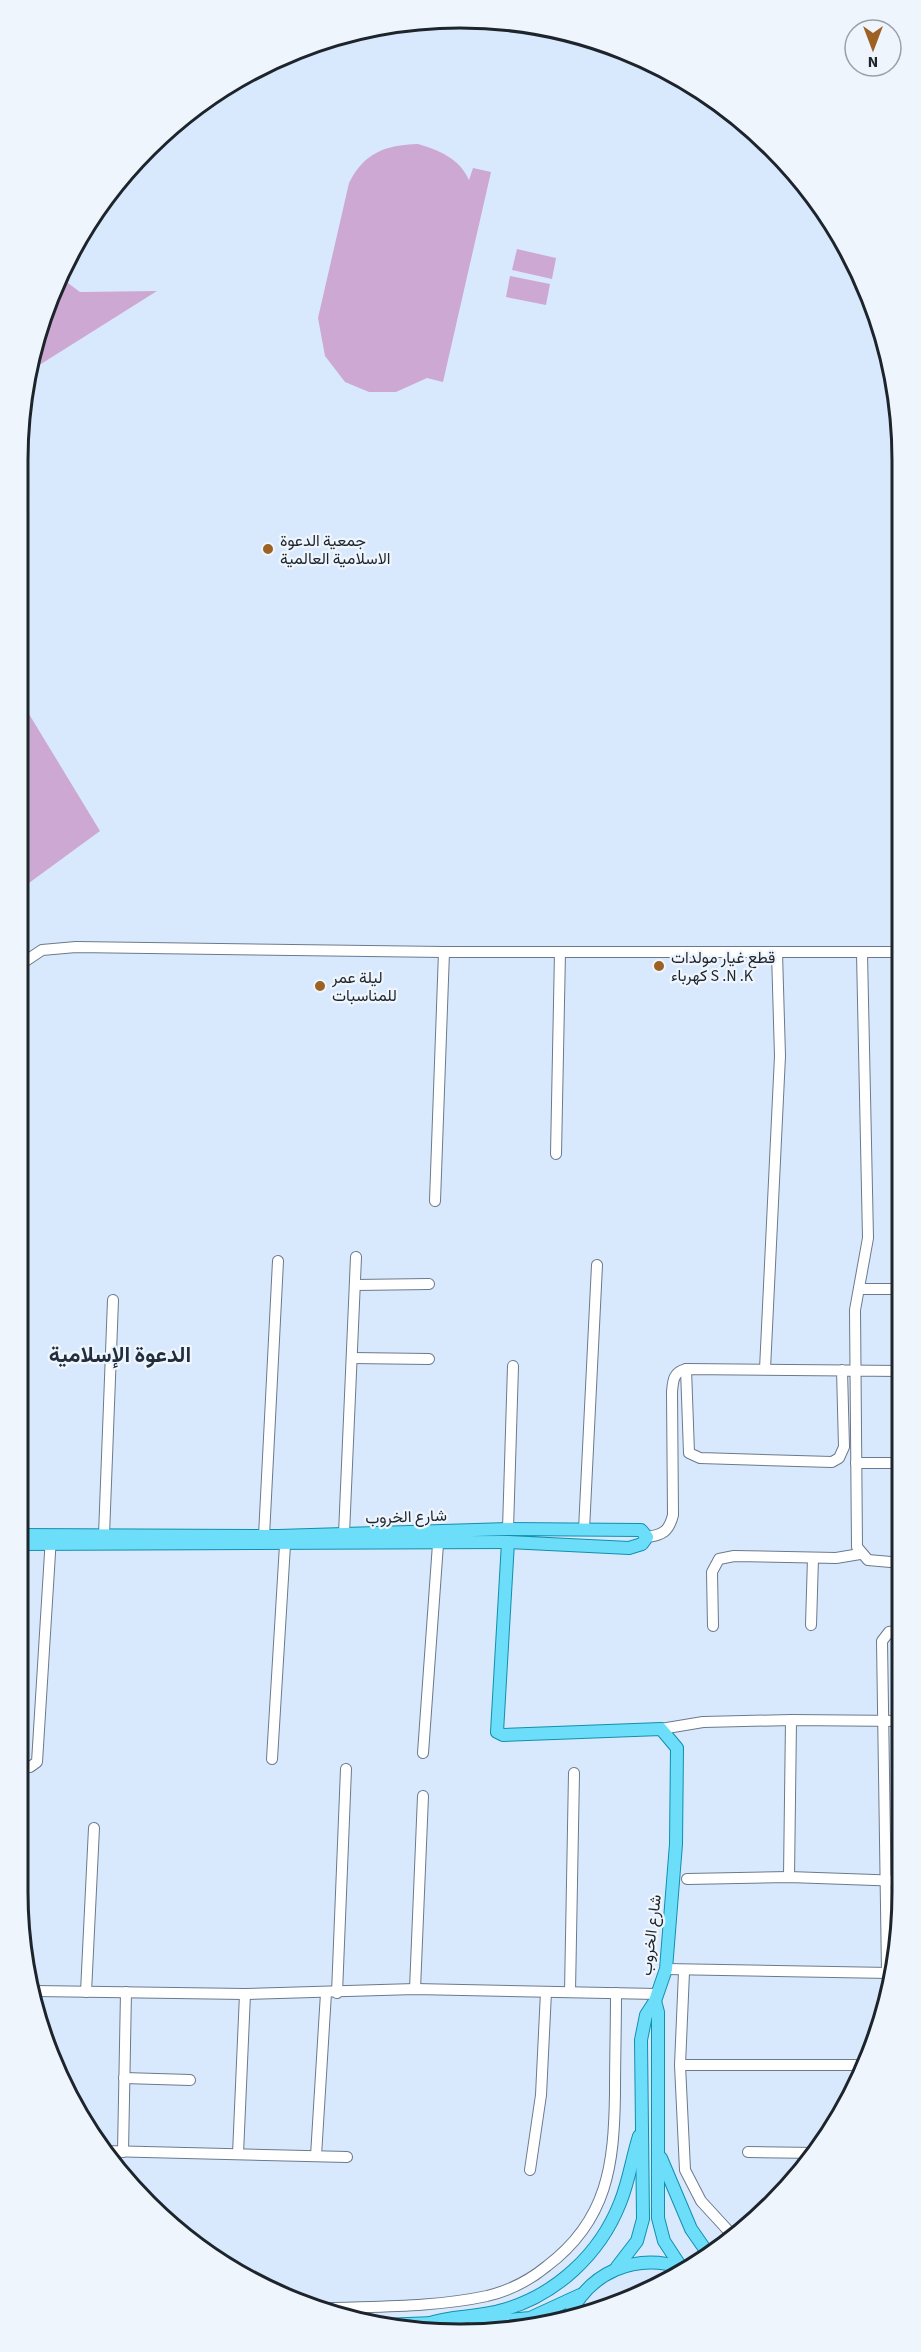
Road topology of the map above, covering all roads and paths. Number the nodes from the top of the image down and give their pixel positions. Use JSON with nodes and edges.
{"nodes":[{"id":1,"x":444,"y":952,"type":"junction"},
{"id":2,"x":560,"y":952,"type":"junction"},
{"id":3,"x":862,"y":952,"type":"junction"},
{"id":4,"x":892,"y":952,"type":"edge"},
{"id":5,"x":777,"y":953,"type":"junction"},
{"id":6,"x":28,"y":959,"type":"edge"},
{"id":7,"x":556,"y":1154,"type":"dead end"},
{"id":8,"x":435,"y":1202,"type":"dead end"},
{"id":9,"x":356,"y":1257,"type":"dead end"},
{"id":10,"x":278,"y":1261,"type":"dead end"},
{"id":11,"x":597,"y":1265,"type":"dead end"},
{"id":12,"x":429,"y":1284,"type":"dead end"},
{"id":13,"x":355,"y":1286,"type":"junction"},
{"id":14,"x":859,"y":1289,"type":"junction"},
{"id":15,"x":892,"y":1289,"type":"edge"},
{"id":16,"x":113,"y":1300,"type":"dead end"},
{"id":17,"x":352,"y":1358,"type":"junction"},
{"id":18,"x":429,"y":1359,"type":"dead end"},
{"id":19,"x":513,"y":1366,"type":"dead end"},
{"id":20,"x":686,"y":1369,"type":"junction"},
{"id":21,"x":765,"y":1369,"type":"junction"},
{"id":22,"x":842,"y":1370,"type":"junction"},
{"id":23,"x":855,"y":1370,"type":"junction"},
{"id":24,"x":892,"y":1371,"type":"edge"},
{"id":25,"x":856,"y":1463,"type":"junction"},
{"id":26,"x":892,"y":1463,"type":"edge"},
{"id":27,"x":508,"y":1529,"type":"junction"},
{"id":28,"x":584,"y":1530,"type":"junction"},
{"id":29,"x":344,"y":1534,"type":"junction"},
{"id":30,"x":104,"y":1535,"type":"junction"},
{"id":31,"x":264,"y":1536,"type":"junction"},
{"id":32,"x":28,"y":1537,"type":"edge"},
{"id":33,"x":647,"y":1537,"type":"junction"},
{"id":34,"x":50,"y":1540,"type":"junction"},
{"id":35,"x":508,"y":1542,"type":"junction"},
{"id":36,"x":28,"y":1543,"type":"edge"},
{"id":37,"x":438,"y":1544,"type":"junction"},
{"id":38,"x":285,"y":1545,"type":"junction"},
{"id":39,"x":860,"y":1554,"type":"junction"},
{"id":40,"x":813,"y":1558,"type":"junction"},
{"id":41,"x":892,"y":1563,"type":"edge"},
{"id":42,"x":811,"y":1625,"type":"dead end"},
{"id":43,"x":713,"y":1626,"type":"dead end"},
{"id":44,"x":892,"y":1632,"type":"edge"},
{"id":45,"x":791,"y":1720,"type":"junction"},
{"id":46,"x":882,"y":1722,"type":"junction"},
{"id":47,"x":892,"y":1722,"type":"edge"},
{"id":48,"x":661,"y":1729,"type":"junction"},
{"id":49,"x":423,"y":1753,"type":"dead end"},
{"id":50,"x":272,"y":1759,"type":"dead end"},
{"id":51,"x":28,"y":1767,"type":"edge"},
{"id":52,"x":346,"y":1769,"type":"dead end"},
{"id":53,"x":574,"y":1773,"type":"dead end"},
{"id":54,"x":423,"y":1796,"type":"dead end"},
{"id":55,"x":94,"y":1828,"type":"dead end"},
{"id":56,"x":789,"y":1877,"type":"junction"},
{"id":57,"x":687,"y":1879,"type":"dead end"},
{"id":58,"x":884,"y":1881,"type":"junction"},
{"id":59,"x":892,"y":1881,"type":"edge"},
{"id":60,"x":887,"y":1957,"type":"edge"},
{"id":61,"x":666,"y":1969,"type":"junction"},
{"id":62,"x":684,"y":1972,"type":"junction"},
{"id":63,"x":885,"y":1973,"type":"edge"},
{"id":64,"x":415,"y":1989,"type":"junction"},
{"id":65,"x":40,"y":1991,"type":"edge"},
{"id":66,"x":86,"y":1992,"type":"junction"},
{"id":67,"x":126,"y":1992,"type":"junction"},
{"id":68,"x":546,"y":1992,"type":"junction"},
{"id":69,"x":570,"y":1992,"type":"junction"},
{"id":70,"x":332,"y":1993,"type":"junction"},
{"id":71,"x":616,"y":1993,"type":"junction"},
{"id":72,"x":244,"y":1994,"type":"junction"},
{"id":73,"x":656,"y":1998,"type":"junction"},
{"id":74,"x":680,"y":2065,"type":"junction"},
{"id":75,"x":856,"y":2065,"type":"edge"},
{"id":76,"x":124,"y":2078,"type":"junction"},
{"id":77,"x":190,"y":2080,"type":"dead end"},
{"id":78,"x":642,"y":2127,"type":"junction"},
{"id":79,"x":657,"y":2148,"type":"junction"},
{"id":80,"x":116,"y":2152,"type":"edge"},
{"id":81,"x":123,"y":2152,"type":"junction"},
{"id":82,"x":748,"y":2152,"type":"dead end"},
{"id":83,"x":804,"y":2153,"type":"edge"},
{"id":84,"x":238,"y":2154,"type":"junction"},
{"id":85,"x":316,"y":2156,"type":"junction"},
{"id":86,"x":347,"y":2157,"type":"dead end"},
{"id":87,"x":530,"y":2170,"type":"dead end"},
{"id":88,"x":728,"y":2230,"type":"edge"},
{"id":89,"x":704,"y":2248,"type":"edge"},
{"id":90,"x":681,"y":2263,"type":"edge"},
{"id":91,"x":617,"y":2267,"type":"junction"},
{"id":92,"x":674,"y":2267,"type":"edge"},
{"id":93,"x":580,"y":2295,"type":"junction"},
{"id":94,"x":343,"y":2307,"type":"edge"},
{"id":95,"x":573,"y":2309,"type":"edge"},
{"id":96,"x":527,"y":2318,"type":"edge"},
{"id":97,"x":503,"y":2321,"type":"edge"},
{"id":98,"x":432,"y":2323,"type":"edge"},
{"id":99,"x":444,"y":2323,"type":"edge"}],
"edges":[{"from":1,"to":2,"type":"street"},
{"from":1,"to":6,"type":"street"},
{"from":1,"to":8,"type":"street"},
{"from":2,"to":5,"type":"street"},
{"from":2,"to":7,"type":"street"},
{"from":3,"to":4,"type":"street"},
{"from":3,"to":5,"type":"street"},
{"from":3,"to":14,"type":"street"},
{"from":5,"to":21,"type":"street"},
{"from":9,"to":13,"type":"street"},
{"from":10,"to":31,"type":"street"},
{"from":11,"to":28,"type":"street"},
{"from":12,"to":13,"type":"street"},
{"from":13,"to":17,"type":"street"},
{"from":14,"to":15,"type":"street"},
{"from":14,"to":23,"type":"street"},
{"from":16,"to":30,"type":"street"},
{"from":17,"to":18,"type":"street"},
{"from":17,"to":29,"type":"street"},
{"from":19,"to":27,"type":"street"},
{"from":20,"to":21,"type":"street"},
{"from":20,"to":22,"type":"street"},
{"from":20,"to":33,"type":"street"},
{"from":21,"to":22,"type":"street"},
{"from":22,"to":23,"type":"street"},
{"from":23,"to":24,"type":"street"},
{"from":23,"to":25,"type":"street"},
{"from":25,"to":26,"type":"street"},
{"from":25,"to":39,"type":"street"},
{"from":27,"to":28,"type":"main road","name":"شارع الخروب"},
{"from":27,"to":29,"type":"main road","name":"شارع الخروب"},
{"from":28,"to":33,"type":"main road","name":"شارع الخروب"},
{"from":29,"to":31,"type":"main road","name":"شارع الخروب"},
{"from":30,"to":31,"type":"main road","name":"شارع الخروب"},
{"from":30,"to":34,"type":"main road","name":"شارع الخروب"},
{"from":32,"to":34,"type":"main road","name":"شارع الخروب"},
{"from":33,"to":35,"type":"main road","name":"شارع الخروب"},
{"from":34,"to":36,"type":"main road","name":"شارع الخروب"},
{"from":34,"to":38,"type":"main road","name":"شارع الخروب"},
{"from":34,"to":51,"type":"street"},
{"from":35,"to":37,"type":"main road","name":"شارع الخروب"},
{"from":35,"to":48,"type":"main road"},
{"from":37,"to":38,"type":"main road","name":"شارع الخروب"},
{"from":37,"to":49,"type":"street"},
{"from":38,"to":50,"type":"street"},
{"from":39,"to":40,"type":"street"},
{"from":39,"to":41,"type":"street"},
{"from":40,"to":42,"type":"street"},
{"from":40,"to":43,"type":"street"},
{"from":44,"to":46,"type":"street"},
{"from":45,"to":46,"type":"street"},
{"from":45,"to":48,"type":"street"},
{"from":45,"to":56,"type":"street"},
{"from":46,"to":47,"type":"street"},
{"from":46,"to":58,"type":"street"},
{"from":48,"to":61,"type":"main road","name":"شارع الخروب"},
{"from":52,"to":70,"type":"street"},
{"from":53,"to":69,"type":"street"},
{"from":54,"to":64,"type":"street"},
{"from":55,"to":66,"type":"street"},
{"from":56,"to":57,"type":"street"},
{"from":56,"to":58,"type":"street"},
{"from":58,"to":59,"type":"street"},
{"from":58,"to":60,"type":"street"},
{"from":61,"to":62,"type":"street"},
{"from":61,"to":73,"type":"main road","name":"شارع الخروب"},
{"from":62,"to":63,"type":"street"},
{"from":62,"to":74,"type":"street"},
{"from":64,"to":68,"type":"street"},
{"from":64,"to":70,"type":"street"},
{"from":65,"to":66,"type":"street"},
{"from":66,"to":67,"type":"street"},
{"from":67,"to":72,"type":"street"},
{"from":67,"to":76,"type":"street"},
{"from":68,"to":69,"type":"street"},
{"from":68,"to":87,"type":"street"},
{"from":69,"to":71,"type":"street"},
{"from":70,"to":72,"type":"street"},
{"from":70,"to":85,"type":"street"},
{"from":71,"to":73,"type":"street"},
{"from":71,"to":94,"type":"street"},
{"from":72,"to":84,"type":"street"},
{"from":73,"to":78,"type":"main road","name":"شارع الخروب"},
{"from":73,"to":79,"type":"main road","name":"شارع الخروب"},
{"from":74,"to":75,"type":"street"},
{"from":74,"to":88,"type":"street"},
{"from":76,"to":77,"type":"street"},
{"from":76,"to":81,"type":"street"},
{"from":78,"to":91,"type":"main road","name":"شارع الخروب"},
{"from":78,"to":98,"type":"main road"},
{"from":79,"to":89,"type":"main road"},
{"from":79,"to":90,"type":"main road","name":"شارع الخروب"},
{"from":80,"to":81,"type":"street"},
{"from":81,"to":84,"type":"street"},
{"from":82,"to":83,"type":"street"},
{"from":84,"to":85,"type":"street"},
{"from":85,"to":86,"type":"street"},
{"from":91,"to":92,"type":"main road"},
{"from":91,"to":93,"type":"main road"},
{"from":93,"to":95,"type":"main road"},
{"from":93,"to":96,"type":"main road"},
{"from":97,"to":99,"type":"main road"}]}
